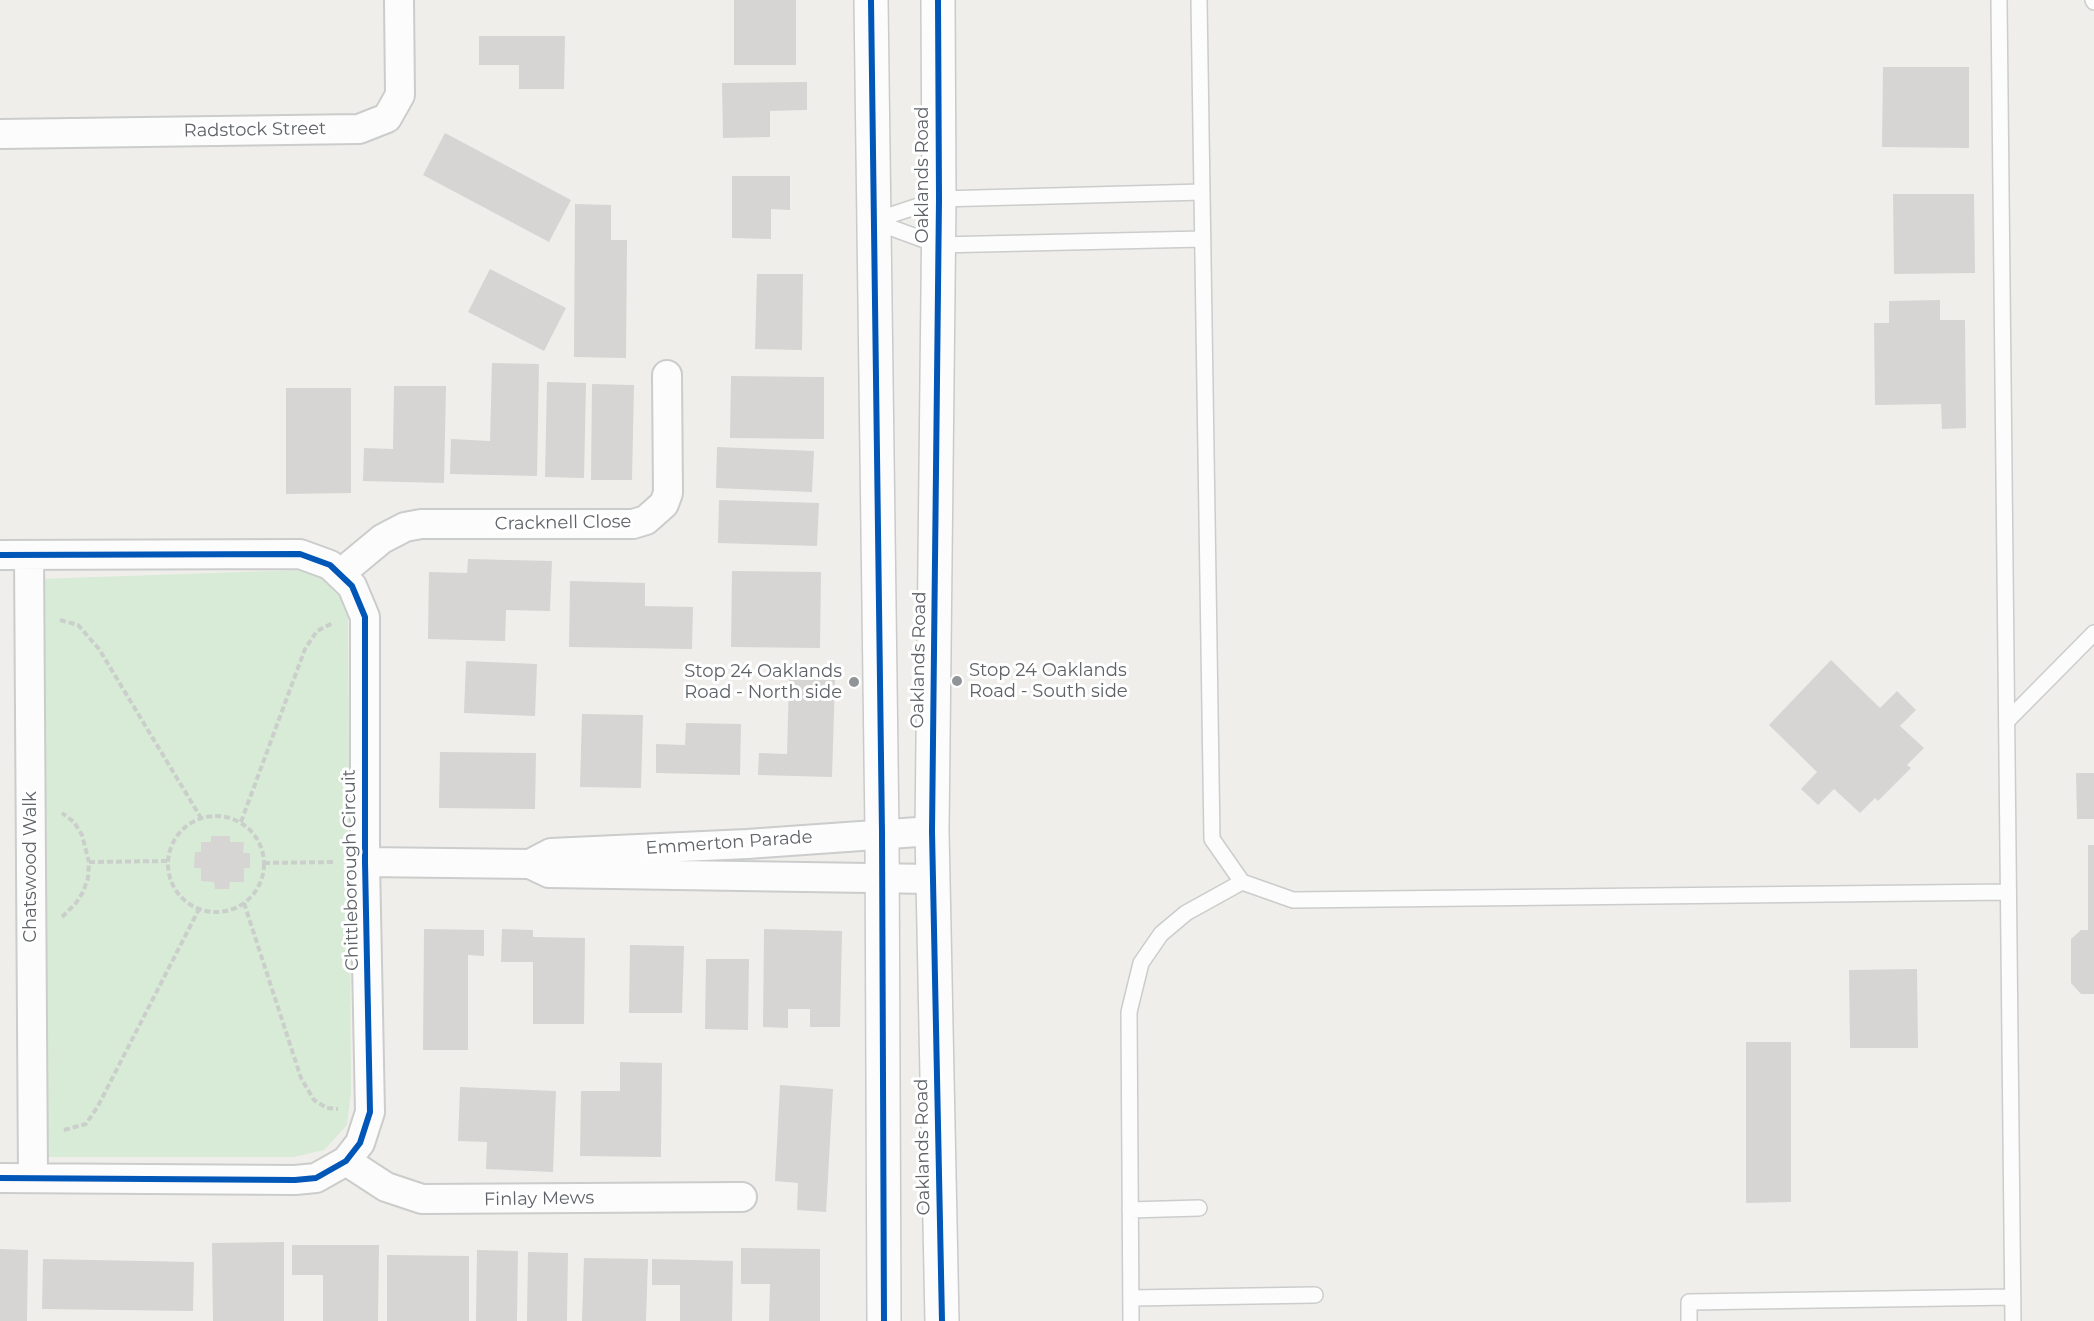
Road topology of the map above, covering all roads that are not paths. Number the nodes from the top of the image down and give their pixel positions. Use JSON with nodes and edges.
{"nodes":[{"id":1,"x":399,"y":0,"type":"edge"},
{"id":2,"x":871,"y":0,"type":"edge"},
{"id":3,"x":938,"y":0,"type":"edge"},
{"id":4,"x":1199,"y":0,"type":"edge"},
{"id":5,"x":1999,"y":0,"type":"edge"},
{"id":6,"x":0,"y":134,"type":"edge"},
{"id":7,"x":1202,"y":192,"type":"junction"},
{"id":8,"x":939,"y":199,"type":"junction"},
{"id":9,"x":873,"y":221,"type":"junction"},
{"id":10,"x":1202,"y":239,"type":"junction"},
{"id":11,"x":938,"y":245,"type":"junction"},
{"id":12,"x":667,"y":375,"type":"dead end"},
{"id":13,"x":0,"y":555,"type":"edge"},
{"id":14,"x":29,"y":555,"type":"junction"},
{"id":15,"x":341,"y":573,"type":"junction"},
{"id":16,"x":2094,"y":633,"type":"edge"},
{"id":17,"x":2007,"y":721,"type":"junction"},
{"id":18,"x":932,"y":831,"type":"junction"},
{"id":19,"x":882,"y":832,"type":"junction"},
{"id":20,"x":365,"y":862,"type":"junction"},
{"id":21,"x":530,"y":864,"type":"junction"},
{"id":22,"x":932,"y":879,"type":"junction"},
{"id":23,"x":882,"y":880,"type":"junction"},
{"id":24,"x":1242,"y":882,"type":"junction"},
{"id":25,"x":2008,"y":892,"type":"junction"},
{"id":26,"x":346,"y":1161,"type":"junction"},
{"id":27,"x":0,"y":1178,"type":"edge"},
{"id":28,"x":33,"y":1178,"type":"junction"},
{"id":29,"x":742,"y":1197,"type":"dead end"},
{"id":30,"x":1199,"y":1208,"type":"dead end"},
{"id":31,"x":1130,"y":1210,"type":"junction"},
{"id":32,"x":1315,"y":1295,"type":"dead end"},
{"id":33,"x":2013,"y":1297,"type":"junction"},
{"id":34,"x":1131,"y":1298,"type":"junction"},
{"id":35,"x":884,"y":1321,"type":"edge"},
{"id":36,"x":942,"y":1321,"type":"edge"},
{"id":37,"x":1131,"y":1321,"type":"edge"},
{"id":38,"x":1689,"y":1321,"type":"edge"},
{"id":39,"x":2013,"y":1321,"type":"edge"}],
"edges":[{"from":1,"to":6,"type":"street","name":"Radstock Street"},
{"from":2,"to":9,"type":"main road","name":"Oaklands Road"},
{"from":3,"to":8,"type":"main road","name":"Oaklands Road"},
{"from":4,"to":7,"type":"lane"},
{"from":5,"to":17,"type":"lane"},
{"from":7,"to":8,"type":"lane"},
{"from":7,"to":10,"type":"lane"},
{"from":8,"to":9,"type":"lane"},
{"from":8,"to":11,"type":"main road","name":"Oaklands Road"},
{"from":9,"to":11,"type":"lane"},
{"from":9,"to":19,"type":"main road","name":"Oaklands Road"},
{"from":10,"to":11,"type":"lane"},
{"from":10,"to":24,"type":"lane"},
{"from":11,"to":18,"type":"main road","name":"Oaklands Road"},
{"from":12,"to":15,"type":"street","name":"Cracknell Close"},
{"from":13,"to":14,"type":"street","name":"Chittleborough Circuit"},
{"from":14,"to":15,"type":"street","name":"Chittleborough Circuit"},
{"from":14,"to":28,"type":"street","name":"Chatswood Walk"},
{"from":15,"to":20,"type":"street","name":"Chittleborough Circuit"},
{"from":16,"to":17,"type":"lane"},
{"from":17,"to":25,"type":"lane"},
{"from":18,"to":19,"type":"street","name":"Emmerton Parade"},
{"from":18,"to":22,"type":"main road","name":"Oaklands Road"},
{"from":19,"to":21,"type":"street","name":"Emmerton Parade"},
{"from":19,"to":23,"type":"main road","name":"Oaklands Road"},
{"from":20,"to":21,"type":"street","name":"Emmerton Parade"},
{"from":20,"to":26,"type":"street","name":"Chittleborough Circuit"},
{"from":21,"to":23,"type":"street","name":"Emmerton Parade"},
{"from":22,"to":23,"type":"street","name":"Emmerton Parade"},
{"from":22,"to":36,"type":"main road","name":"Oaklands Road"},
{"from":23,"to":35,"type":"main road","name":"Oaklands Road"},
{"from":24,"to":25,"type":"lane"},
{"from":24,"to":31,"type":"lane"},
{"from":25,"to":33,"type":"lane"},
{"from":26,"to":28,"type":"street","name":"Chittleborough Circuit"},
{"from":26,"to":29,"type":"street","name":"Finlay Mews"},
{"from":27,"to":28,"type":"street","name":"Chittleborough Circuit"},
{"from":30,"to":31,"type":"lane"},
{"from":31,"to":34,"type":"lane"},
{"from":32,"to":34,"type":"lane"},
{"from":33,"to":38,"type":"lane"},
{"from":33,"to":39,"type":"lane"},
{"from":34,"to":37,"type":"lane"}]}
